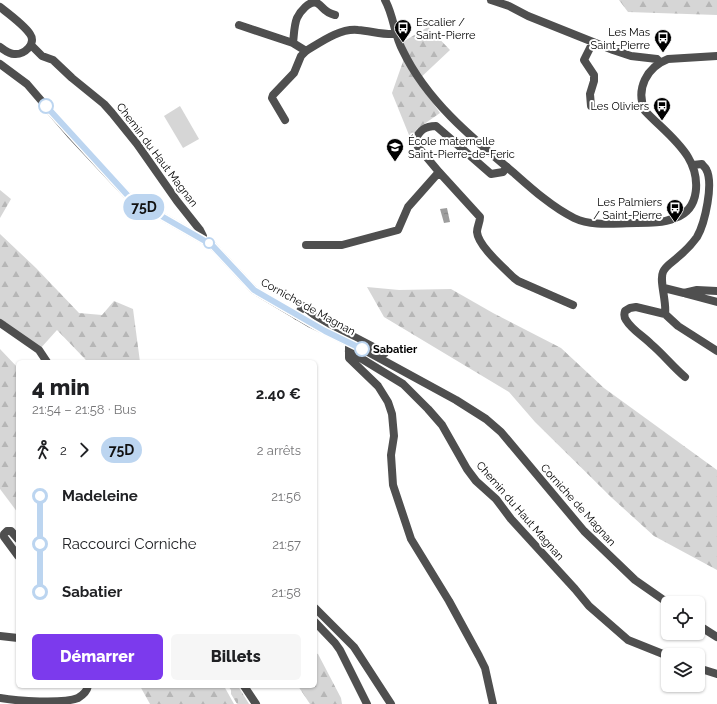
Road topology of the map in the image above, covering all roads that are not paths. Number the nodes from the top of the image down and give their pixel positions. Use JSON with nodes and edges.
{"nodes":[{"id":1,"x":385,"y":0,"type":"edge"},
{"id":2,"x":491,"y":0,"type":"edge"},
{"id":3,"x":0,"y":7,"type":"edge"},
{"id":4,"x":335,"y":15,"type":"dead end"},
{"id":5,"x":239,"y":25,"type":"dead end"},
{"id":6,"x":396,"y":34,"type":"junction"},
{"id":7,"x":593,"y":42,"type":"junction"},
{"id":8,"x":292,"y":43,"type":"junction"},
{"id":9,"x":31,"y":45,"type":"junction"},
{"id":10,"x":0,"y":47,"type":"edge"},
{"id":11,"x":306,"y":51,"type":"junction"},
{"id":12,"x":717,"y":56,"type":"edge"},
{"id":13,"x":660,"y":62,"type":"junction"},
{"id":14,"x":0,"y":64,"type":"edge"},
{"id":15,"x":592,"y":106,"type":"dead end"},
{"id":16,"x":285,"y":120,"type":"dead end"},
{"id":17,"x":693,"y":165,"type":"junction"},
{"id":18,"x":507,"y":167,"type":"junction"},
{"id":19,"x":439,"y":172,"type":"junction"},
{"id":20,"x":202,"y":239,"type":"junction"},
{"id":21,"x":306,"y":245,"type":"dead end"},
{"id":22,"x":664,"y":288,"type":"junction"},
{"id":23,"x":717,"y":291,"type":"edge"},
{"id":24,"x":684,"y":293,"type":"junction"},
{"id":25,"x":717,"y":302,"type":"edge"},
{"id":26,"x":573,"y":305,"type":"dead end"},
{"id":27,"x":665,"y":314,"type":"junction"},
{"id":28,"x":297,"y":316,"type":"junction"},
{"id":29,"x":0,"y":323,"type":"edge"},
{"id":30,"x":350,"y":347,"type":"junction"},
{"id":31,"x":717,"y":351,"type":"edge"},
{"id":32,"x":385,"y":353,"type":"dead end"},
{"id":33,"x":46,"y":360,"type":"edge"},
{"id":34,"x":685,"y":377,"type":"dead end"},
{"id":35,"x":16,"y":537,"type":"edge"},
{"id":36,"x":16,"y":553,"type":"edge"},
{"id":37,"x":661,"y":599,"type":"edge"},
{"id":38,"x":317,"y":610,"type":"edge"},
{"id":39,"x":317,"y":624,"type":"edge"},
{"id":40,"x":705,"y":629,"type":"edge"},
{"id":41,"x":0,"y":636,"type":"edge"},
{"id":42,"x":717,"y":637,"type":"edge"},
{"id":43,"x":16,"y":638,"type":"edge"},
{"id":44,"x":661,"y":653,"type":"edge"},
{"id":45,"x":705,"y":670,"type":"edge"},
{"id":46,"x":717,"y":674,"type":"edge"},
{"id":47,"x":87,"y":688,"type":"edge"},
{"id":48,"x":245,"y":688,"type":"edge"},
{"id":49,"x":0,"y":698,"type":"edge"},
{"id":50,"x":256,"y":704,"type":"edge"},
{"id":51,"x":367,"y":704,"type":"edge"},
{"id":52,"x":392,"y":704,"type":"edge"},
{"id":53,"x":494,"y":704,"type":"edge"}],
"edges":[{"from":1,"to":6,"type":"street"},
{"from":2,"to":7,"type":"street"},
{"from":3,"to":9,"type":"street"},
{"from":4,"to":8,"type":"street"},
{"from":5,"to":8,"type":"street"},
{"from":6,"to":11,"type":"street"},
{"from":6,"to":18,"type":"street"},
{"from":7,"to":13,"type":"street"},
{"from":7,"to":15,"type":"street"},
{"from":8,"to":11,"type":"street"},
{"from":9,"to":10,"type":"street"},
{"from":9,"to":20,"type":"street","name":"Chemin du Haut Magnan"},
{"from":11,"to":16,"type":"street"},
{"from":12,"to":13,"type":"street"},
{"from":13,"to":17,"type":"street"},
{"from":14,"to":20,"type":"street","name":"Corniche de Magnan"},
{"from":17,"to":18,"type":"street"},
{"from":17,"to":22,"type":"street"},
{"from":18,"to":19,"type":"street"},
{"from":19,"to":21,"type":"street"},
{"from":19,"to":26,"type":"street"},
{"from":20,"to":28,"type":"street","name":"Corniche de Magnan"},
{"from":22,"to":24,"type":"street"},
{"from":22,"to":27,"type":"street"},
{"from":23,"to":24,"type":"street"},
{"from":24,"to":25,"type":"street"},
{"from":27,"to":31,"type":"street"},
{"from":27,"to":34,"type":"street"},
{"from":28,"to":30,"type":"street","name":"Corniche de Magnan"},
{"from":28,"to":32,"type":"street"},
{"from":29,"to":33,"type":"street"},
{"from":30,"to":37,"type":"street","name":"Corniche de Magnan"},
{"from":30,"to":44,"type":"street","name":"Chemin du Haut Magnan"},
{"from":30,"to":53,"type":"street"},
{"from":35,"to":36,"type":"street"},
{"from":38,"to":52,"type":"street"},
{"from":39,"to":51,"type":"street"},
{"from":40,"to":42,"type":"street"},
{"from":41,"to":43,"type":"street"},
{"from":45,"to":46,"type":"street"},
{"from":47,"to":49,"type":"street"},
{"from":48,"to":50,"type":"street"}]}
